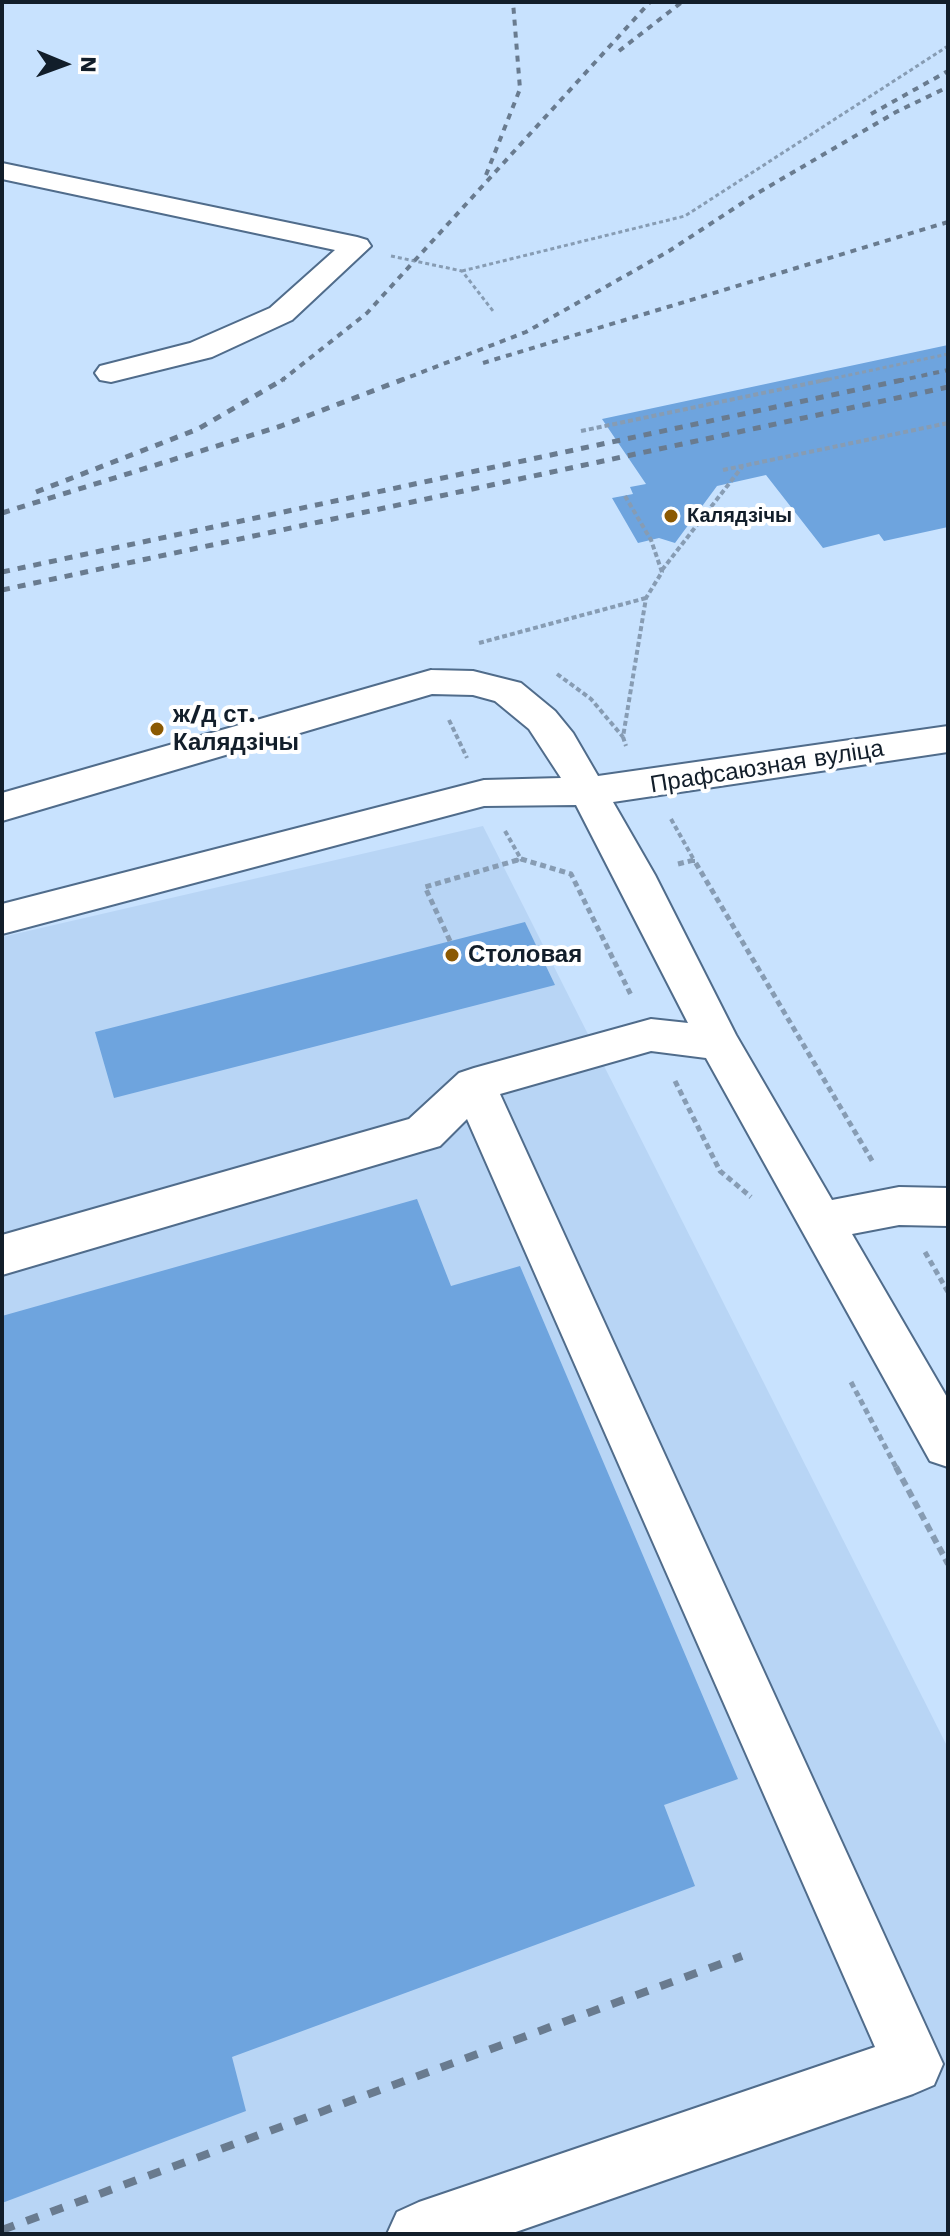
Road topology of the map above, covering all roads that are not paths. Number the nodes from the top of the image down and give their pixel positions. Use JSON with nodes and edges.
{"nodes":[{"id":1,"x":2,"y":171,"type":"edge"},
{"id":2,"x":111,"y":373,"type":"dead end"},
{"id":3,"x":948,"y":739,"type":"edge"},
{"id":4,"x":585,"y":791,"type":"junction"},
{"id":5,"x":2,"y":807,"type":"edge"},
{"id":6,"x":2,"y":919,"type":"edge"},
{"id":7,"x":719,"y":1043,"type":"junction"},
{"id":8,"x":474,"y":1085,"type":"junction"},
{"id":9,"x":948,"y":1207,"type":"edge"},
{"id":10,"x":820,"y":1221,"type":"junction"},
{"id":11,"x":2,"y":1255,"type":"edge"},
{"id":12,"x":948,"y":1445,"type":"edge"},
{"id":13,"x":419,"y":2234,"type":"edge"}],
"edges":[{"from":1,"to":2,"type":"street"},
{"from":3,"to":4,"type":"street","name":"Прафсаюзная вуліца"},
{"from":4,"to":5,"type":"street"},
{"from":4,"to":6,"type":"street","name":"Прафсаюзная вуліца"},
{"from":4,"to":7,"type":"street"},
{"from":7,"to":8,"type":"street"},
{"from":7,"to":10,"type":"street"},
{"from":8,"to":11,"type":"street"},
{"from":8,"to":13,"type":"street"},
{"from":9,"to":10,"type":"street"},
{"from":10,"to":12,"type":"street"}]}
